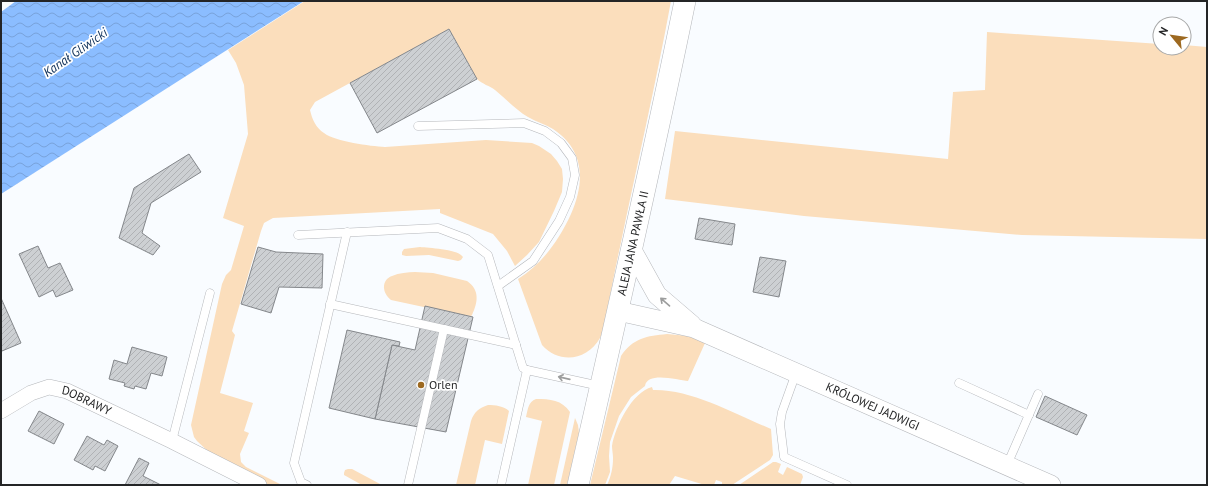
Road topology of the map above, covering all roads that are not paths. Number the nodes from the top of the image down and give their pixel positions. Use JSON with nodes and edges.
{"nodes":[{"id":1,"x":685,"y":1,"type":"edge"},
{"id":2,"x":418,"y":126,"type":"dead end"},
{"id":3,"x":346,"y":232,"type":"junction"},
{"id":4,"x":298,"y":235,"type":"dead end"},
{"id":5,"x":632,"y":250,"type":"junction"},
{"id":6,"x":498,"y":286,"type":"junction"},
{"id":7,"x":210,"y":293,"type":"dead end"},
{"id":8,"x":330,"y":304,"type":"junction"},
{"id":9,"x":618,"y":311,"type":"junction"},
{"id":10,"x":694,"y":328,"type":"junction"},
{"id":11,"x":444,"y":329,"type":"junction"},
{"id":12,"x":516,"y":345,"type":"junction"},
{"id":13,"x":527,"y":370,"type":"junction"},
{"id":14,"x":796,"y":372,"type":"junction"},
{"id":15,"x":959,"y":383,"type":"dead end"},
{"id":16,"x":601,"y":387,"type":"junction"},
{"id":17,"x":1038,"y":394,"type":"dead end"},
{"id":18,"x":1,"y":411,"type":"edge"},
{"id":19,"x":1029,"y":415,"type":"junction"},
{"id":20,"x":172,"y":441,"type":"junction"},
{"id":21,"x":1007,"y":465,"type":"junction"},
{"id":22,"x":259,"y":485,"type":"edge"},
{"id":23,"x":307,"y":485,"type":"edge"},
{"id":24,"x":408,"y":485,"type":"edge"},
{"id":25,"x":501,"y":485,"type":"edge"},
{"id":26,"x":578,"y":485,"type":"edge"},
{"id":27,"x":847,"y":485,"type":"edge"},
{"id":28,"x":1051,"y":485,"type":"edge"}],
"edges":[{"from":1,"to":5,"type":"main road","name":"ALEJA JANA PAWŁA II"},
{"from":2,"to":6,"type":"lane"},
{"from":3,"to":4,"type":"lane"},
{"from":3,"to":6,"type":"lane"},
{"from":3,"to":8,"type":"lane"},
{"from":5,"to":9,"type":"main road","name":"ALEJA JANA PAWŁA II"},
{"from":10,"to":5,"type":"street","name":"KRÓLOWEJ JADWIGI","one_way":true},
{"from":6,"to":12,"type":"lane"},
{"from":7,"to":20,"type":"lane"},
{"from":8,"to":11,"type":"lane"},
{"from":8,"to":23,"type":"lane"},
{"from":9,"to":10,"type":"street","name":"KRÓLOWEJ JADWIGI"},
{"from":9,"to":16,"type":"main road","name":"ALEJA JANA PAWŁA II"},
{"from":10,"to":14,"type":"street","name":"KRÓLOWEJ JADWIGI"},
{"from":11,"to":12,"type":"lane"},
{"from":11,"to":24,"type":"lane"},
{"from":12,"to":13,"type":"lane"},
{"from":16,"to":13,"type":"lane","one_way":true},
{"from":13,"to":25,"type":"lane"},
{"from":14,"to":21,"type":"street","name":"KRÓLOWEJ JADWIGI"},
{"from":14,"to":27,"type":"lane"},
{"from":15,"to":19,"type":"lane"},
{"from":16,"to":26,"type":"main road","name":"ALEJA JANA PAWŁA II"},
{"from":17,"to":19,"type":"lane"},
{"from":18,"to":20,"type":"street","name":"DOBRAWY"},
{"from":19,"to":21,"type":"lane"},
{"from":20,"to":22,"type":"street","name":"DOBRAWY"},
{"from":21,"to":28,"type":"street","name":"KRÓLOWEJ JADWIGI"}]}
